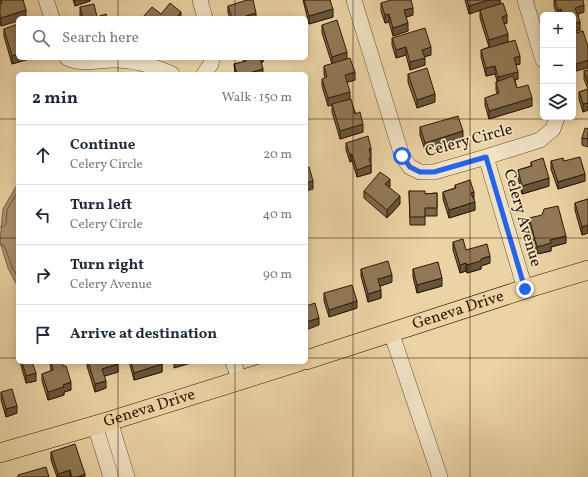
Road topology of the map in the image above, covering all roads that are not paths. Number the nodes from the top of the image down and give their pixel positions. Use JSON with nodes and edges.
{"nodes":[{"id":1,"x":46,"y":0,"type":"edge"},
{"id":2,"x":200,"y":0,"type":"edge"},
{"id":3,"x":354,"y":0,"type":"edge"},
{"id":4,"x":525,"y":0,"type":"edge"},
{"id":5,"x":51,"y":16,"type":"edge"},
{"id":6,"x":204,"y":16,"type":"edge"},
{"id":7,"x":540,"y":50,"type":"edge"},
{"id":8,"x":72,"y":60,"type":"edge"},
{"id":9,"x":115,"y":60,"type":"edge"},
{"id":10,"x":115,"y":60,"type":"edge"},
{"id":11,"x":212,"y":60,"type":"edge"},
{"id":12,"x":166,"y":72,"type":"edge"},
{"id":13,"x":205,"y":72,"type":"edge"},
{"id":14,"x":556,"y":120,"type":"edge"},
{"id":15,"x":486,"y":157,"type":"junction"},
{"id":16,"x":588,"y":270,"type":"edge"},
{"id":17,"x":525,"y":289,"type":"junction"},
{"id":18,"x":391,"y":332,"type":"junction"},
{"id":19,"x":308,"y":359,"type":"edge"},
{"id":20,"x":234,"y":364,"type":"edge"},
{"id":21,"x":292,"y":364,"type":"edge"},
{"id":22,"x":240,"y":381,"type":"junction"},
{"id":23,"x":102,"y":423,"type":"junction"},
{"id":24,"x":0,"y":453,"type":"edge"},
{"id":25,"x":111,"y":477,"type":"edge"},
{"id":26,"x":127,"y":477,"type":"edge"},
{"id":27,"x":440,"y":477,"type":"edge"}],
"edges":[{"from":1,"to":5,"type":"street"},
{"from":2,"to":6,"type":"street"},
{"from":3,"to":15,"type":"street","name":"Celery Circle"},
{"from":4,"to":7,"type":"street"},
{"from":8,"to":9,"type":"street"},
{"from":10,"to":12,"type":"street"},
{"from":11,"to":13,"type":"street"},
{"from":14,"to":15,"type":"street","name":"Celery Circle"},
{"from":15,"to":17,"type":"street","name":"Celery Avenue"},
{"from":16,"to":17,"type":"main road","name":"Geneva Drive"},
{"from":17,"to":18,"type":"main road","name":"Geneva Drive"},
{"from":18,"to":19,"type":"main road","name":"Geneva Drive"},
{"from":18,"to":27,"type":"street"},
{"from":20,"to":22,"type":"street"},
{"from":21,"to":22,"type":"main road","name":"Geneva Drive"},
{"from":22,"to":23,"type":"main road","name":"Geneva Drive"},
{"from":23,"to":24,"type":"main road","name":"Geneva Drive"},
{"from":23,"to":25,"type":"street"},
{"from":23,"to":26,"type":"street"}]}
